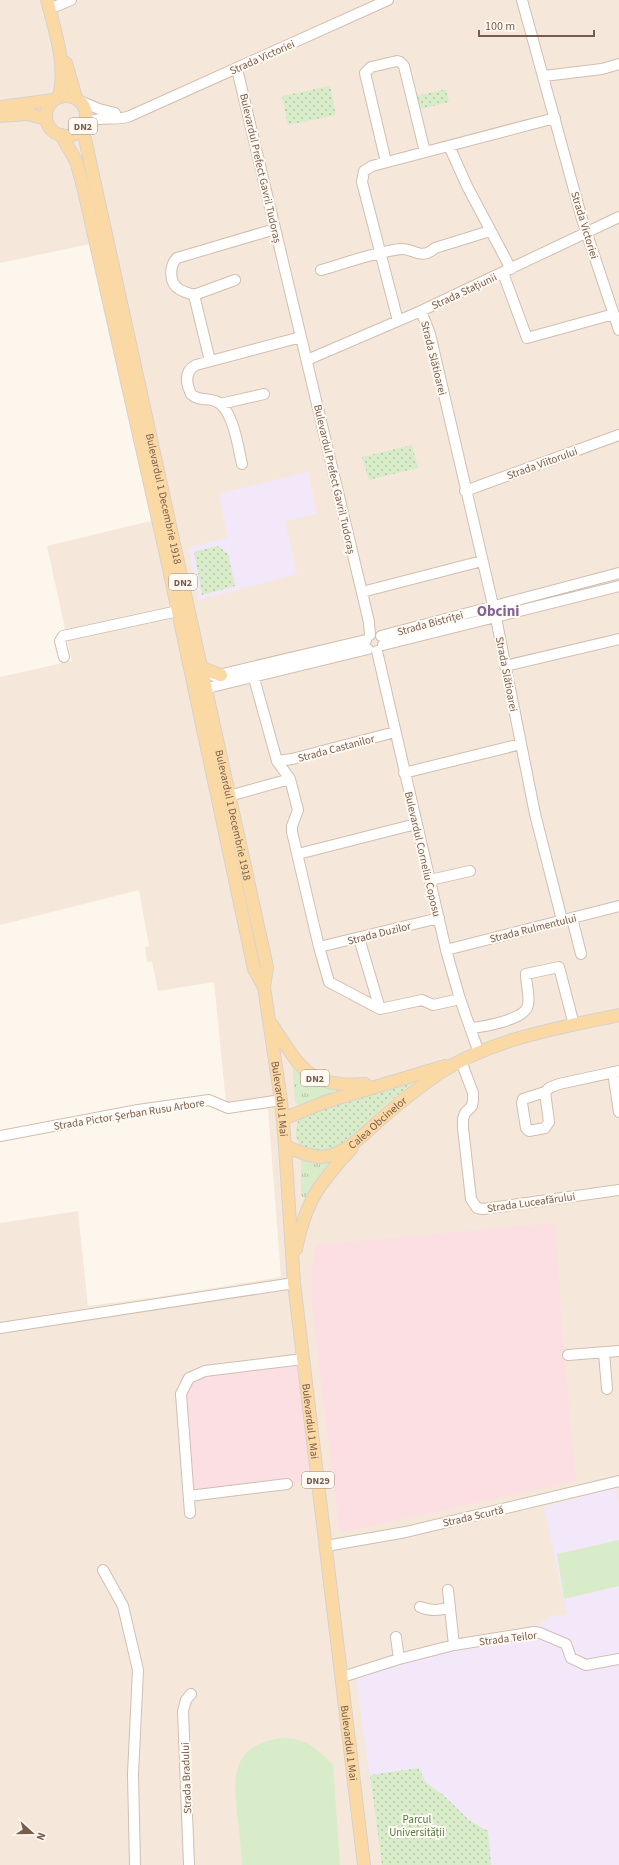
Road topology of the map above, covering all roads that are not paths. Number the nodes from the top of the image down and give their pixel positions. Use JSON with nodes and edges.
{"nodes":[{"id":1,"x":71,"y":0,"type":"edge"},
{"id":2,"x":388,"y":0,"type":"edge"},
{"id":3,"x":522,"y":0,"type":"edge"},
{"id":4,"x":48,"y":4,"type":"edge"},
{"id":5,"x":60,"y":52,"type":"junction"},
{"id":6,"x":619,"y":64,"type":"edge"},
{"id":7,"x":237,"y":68,"type":"junction"},
{"id":8,"x":544,"y":76,"type":"junction"},
{"id":9,"x":56,"y":99,"type":"junction"},
{"id":10,"x":78,"y":100,"type":"junction"},
{"id":11,"x":0,"y":107,"type":"edge"},
{"id":12,"x":135,"y":113,"type":"junction"},
{"id":13,"x":0,"y":116,"type":"edge"},
{"id":14,"x":555,"y":118,"type":"junction"},
{"id":15,"x":46,"y":119,"type":"junction"},
{"id":16,"x":83,"y":126,"type":"junction"},
{"id":17,"x":61,"y":135,"type":"junction"},
{"id":18,"x":449,"y":146,"type":"junction"},
{"id":19,"x":424,"y":152,"type":"junction"},
{"id":20,"x":386,"y":162,"type":"junction"},
{"id":21,"x":619,"y":217,"type":"edge"},
{"id":22,"x":275,"y":229,"type":"junction"},
{"id":23,"x":490,"y":231,"type":"junction"},
{"id":24,"x":586,"y":232,"type":"junction"},
{"id":25,"x":379,"y":254,"type":"junction"},
{"id":26,"x":320,"y":270,"type":"dead end"},
{"id":27,"x":507,"y":271,"type":"junction"},
{"id":28,"x":235,"y":280,"type":"dead end"},
{"id":29,"x":194,"y":295,"type":"junction"},
{"id":30,"x":421,"y":311,"type":"junction"},
{"id":31,"x":614,"y":314,"type":"junction"},
{"id":32,"x":398,"y":321,"type":"junction"},
{"id":33,"x":619,"y":330,"type":"edge"},
{"id":34,"x":301,"y":337,"type":"junction"},
{"id":35,"x":307,"y":360,"type":"junction"},
{"id":36,"x":210,"y":361,"type":"junction"},
{"id":37,"x":264,"y":394,"type":"dead end"},
{"id":38,"x":220,"y":404,"type":"junction"},
{"id":39,"x":619,"y":435,"type":"edge"},
{"id":40,"x":242,"y":464,"type":"dead end"},
{"id":41,"x":465,"y":491,"type":"junction"},
{"id":42,"x":482,"y":561,"type":"junction"},
{"id":43,"x":619,"y":573,"type":"edge"},
{"id":44,"x":619,"y":586,"type":"edge"},
{"id":45,"x":362,"y":592,"type":"junction"},
{"id":46,"x":493,"y":607,"type":"junction"},
{"id":47,"x":178,"y":611,"type":"junction"},
{"id":48,"x":496,"y":618,"type":"junction"},
{"id":49,"x":619,"y":639,"type":"edge"},
{"id":50,"x":374,"y":642,"type":"junction"},
{"id":51,"x":64,"y":657,"type":"dead end"},
{"id":52,"x":505,"y":666,"type":"junction"},
{"id":53,"x":221,"y":675,"type":"joint"},
{"id":54,"x":254,"y":678,"type":"junction"},
{"id":55,"x":200,"y":682,"type":"junction"},
{"id":56,"x":395,"y":732,"type":"junction"},
{"id":57,"x":521,"y":744,"type":"junction"},
{"id":58,"x":277,"y":761,"type":"junction"},
{"id":59,"x":404,"y":773,"type":"junction"},
{"id":60,"x":290,"y":779,"type":"junction"},
{"id":61,"x":229,"y":796,"type":"junction"},
{"id":62,"x":416,"y":824,"type":"junction"},
{"id":63,"x":298,"y":854,"type":"junction"},
{"id":64,"x":470,"y":871,"type":"dead end"},
{"id":65,"x":430,"y":880,"type":"junction"},
{"id":66,"x":619,"y":906,"type":"edge"},
{"id":67,"x":439,"y":918,"type":"junction"},
{"id":68,"x":567,"y":919,"type":"junction"},
{"id":69,"x":360,"y":938,"type":"junction"},
{"id":70,"x":319,"y":947,"type":"junction"},
{"id":71,"x":446,"y":950,"type":"junction"},
{"id":72,"x":581,"y":954,"type":"dead end"},
{"id":73,"x":264,"y":987,"type":"junction"},
{"id":74,"x":460,"y":1000,"type":"junction"},
{"id":75,"x":380,"y":1009,"type":"junction"},
{"id":76,"x":619,"y":1015,"type":"edge"},
{"id":77,"x":271,"y":1024,"type":"junction"},
{"id":78,"x":574,"y":1025,"type":"junction"},
{"id":79,"x":470,"y":1028,"type":"junction"},
{"id":80,"x":479,"y":1053,"type":"junction"},
{"id":81,"x":461,"y":1061,"type":"junction"},
{"id":82,"x":616,"y":1072,"type":"edge"},
{"id":83,"x":384,"y":1083,"type":"junction"},
{"id":84,"x":545,"y":1092,"type":"junction"},
{"id":85,"x":281,"y":1100,"type":"junction"},
{"id":86,"x":619,"y":1112,"type":"edge"},
{"id":87,"x":283,"y":1119,"type":"junction"},
{"id":88,"x":0,"y":1136,"type":"edge"},
{"id":89,"x":359,"y":1140,"type":"junction"},
{"id":90,"x":286,"y":1146,"type":"junction"},
{"id":91,"x":619,"y":1190,"type":"edge"},
{"id":92,"x":292,"y":1265,"type":"junction"},
{"id":93,"x":294,"y":1283,"type":"junction"},
{"id":94,"x":0,"y":1328,"type":"edge"},
{"id":95,"x":619,"y":1351,"type":"edge"},
{"id":96,"x":604,"y":1353,"type":"junction"},
{"id":97,"x":568,"y":1355,"type":"dead end"},
{"id":98,"x":302,"y":1359,"type":"junction"},
{"id":99,"x":607,"y":1389,"type":"dead end"},
{"id":100,"x":619,"y":1481,"type":"edge"},
{"id":101,"x":287,"y":1484,"type":"dead end"},
{"id":102,"x":189,"y":1496,"type":"junction"},
{"id":103,"x":190,"y":1513,"type":"dead end"},
{"id":104,"x":326,"y":1546,"type":"junction"},
{"id":105,"x":104,"y":1570,"type":"dead end"},
{"id":106,"x":448,"y":1590,"type":"dead end"},
{"id":107,"x":420,"y":1607,"type":"dead end"},
{"id":108,"x":450,"y":1607,"type":"junction"},
{"id":109,"x":396,"y":1636,"type":"dead end"},
{"id":110,"x":454,"y":1645,"type":"junction"},
{"id":111,"x":399,"y":1658,"type":"junction"},
{"id":112,"x":619,"y":1659,"type":"edge"},
{"id":113,"x":342,"y":1677,"type":"junction"},
{"id":114,"x":191,"y":1694,"type":"dead end"},
{"id":115,"x":135,"y":1865,"type":"edge"},
{"id":116,"x":189,"y":1865,"type":"edge"},
{"id":117,"x":364,"y":1865,"type":"edge"}],
"edges":[{"from":1,"to":4,"type":"street"},
{"from":2,"to":7,"type":"street","name":"Strada Victoriei"},
{"from":3,"to":8,"type":"street","name":"Strada Victoriei"},
{"from":4,"to":5,"type":"main road"},
{"from":5,"to":9,"type":"main road"},
{"from":5,"to":10,"type":"main road"},
{"from":6,"to":8,"type":"street"},
{"from":7,"to":12,"type":"street","name":"Strada Victoriei"},
{"from":7,"to":22,"type":"street","name":"Bulevardul Prefect Gavril Tudoraș"},
{"from":8,"to":14,"type":"street","name":"Strada Victoriei"},
{"from":9,"to":10,"type":"main road"},
{"from":9,"to":11,"type":"main road"},
{"from":9,"to":15,"type":"main road"},
{"from":10,"to":12,"type":"street","name":"Strada Victoriei"},
{"from":10,"to":16,"type":"main road","number":"DN2"},
{"from":12,"to":16,"type":"street","name":"Strada Victoriei"},
{"from":13,"to":15,"type":"main road"},
{"from":14,"to":18,"type":"street"},
{"from":14,"to":24,"type":"street","name":"Strada Victoriei"},
{"from":15,"to":17,"type":"main road","number":"DN2"},
{"from":16,"to":17,"type":"main road","number":"DN2"},
{"from":16,"to":55,"type":"main road","name":"Bulevardul 1 Decembrie 1918","number":"DN2"},
{"from":17,"to":47,"type":"main road","name":"Bulevardul 1 Decembrie 1918","number":"DN2"},
{"from":18,"to":19,"type":"street"},
{"from":18,"to":23,"type":"street"},
{"from":19,"to":20,"type":"street"},
{"from":19,"to":20,"type":"street"},
{"from":20,"to":25,"type":"street"},
{"from":21,"to":24,"type":"street","name":"Strada Stațiunii"},
{"from":22,"to":29,"type":"street"},
{"from":22,"to":34,"type":"street","name":"Bulevardul Prefect Gavril Tudoraș"},
{"from":23,"to":25,"type":"street"},
{"from":23,"to":27,"type":"street"},
{"from":24,"to":27,"type":"street","name":"Strada Stațiunii"},
{"from":24,"to":31,"type":"street","name":"Strada Victoriei"},
{"from":25,"to":26,"type":"street"},
{"from":25,"to":32,"type":"street"},
{"from":27,"to":30,"type":"street","name":"Strada Stațiunii"},
{"from":27,"to":31,"type":"street"},
{"from":28,"to":29,"type":"street"},
{"from":29,"to":36,"type":"street"},
{"from":30,"to":32,"type":"street","name":"Strada Stațiunii"},
{"from":30,"to":41,"type":"street","name":"Strada Slătioarei"},
{"from":31,"to":33,"type":"street","name":"Strada Victoriei"},
{"from":32,"to":35,"type":"street","name":"Strada Stațiunii"},
{"from":34,"to":35,"type":"street","name":"Bulevardul Prefect Gavril Tudoraș"},
{"from":34,"to":36,"type":"street"},
{"from":35,"to":45,"type":"street","name":"Bulevardul Prefect Gavril Tudoraș"},
{"from":36,"to":38,"type":"street"},
{"from":37,"to":38,"type":"street"},
{"from":38,"to":40,"type":"street"},
{"from":39,"to":41,"type":"street","name":"Strada Viitorului"},
{"from":41,"to":42,"type":"street","name":"Strada Slătioarei"},
{"from":42,"to":45,"type":"street"},
{"from":42,"to":46,"type":"street","name":"Strada Slătioarei"},
{"from":43,"to":46,"type":"street","name":"Strada Bistriței"},
{"from":44,"to":48,"type":"street","name":"Strada Bistriței"},
{"from":45,"to":50,"type":"street","name":"Bulevardul Prefect Gavril Tudoraș"},
{"from":46,"to":48,"type":"street","name":"Strada Slătioarei"},
{"from":46,"to":50,"type":"street","name":"Strada Bistriței"},
{"from":47,"to":51,"type":"street"},
{"from":47,"to":55,"type":"main road","name":"Bulevardul 1 Decembrie 1918","number":"DN2"},
{"from":48,"to":50,"type":"street","name":"Strada Bistriței"},
{"from":48,"to":52,"type":"street","name":"Strada Slătioarei"},
{"from":49,"to":52,"type":"street"},
{"from":50,"to":53,"type":"street","name":"Strada Bistriței"},
{"from":50,"to":54,"type":"street","name":"Strada Bistriței"},
{"from":50,"to":56,"type":"street","name":"Bulevardul Corneliu Coposu"},
{"from":52,"to":57,"type":"street","name":"Strada Slătioarei"},
{"from":53,"to":55,"type":"main road"},
{"from":54,"to":55,"type":"street","name":"Strada Bistriței"},
{"from":54,"to":58,"type":"street"},
{"from":55,"to":61,"type":"main road","name":"Bulevardul 1 Decembrie 1918","number":"DN2"},
{"from":55,"to":73,"type":"main road","name":"Bulevardul 1 Decembrie 1918","number":"DN2"},
{"from":56,"to":58,"type":"street","name":"Strada Castanilor"},
{"from":56,"to":59,"type":"street","name":"Bulevardul Corneliu Coposu"},
{"from":57,"to":59,"type":"street"},
{"from":57,"to":68,"type":"street","name":"Strada Slătioarei"},
{"from":58,"to":60,"type":"street"},
{"from":59,"to":62,"type":"street","name":"Bulevardul Corneliu Coposu"},
{"from":60,"to":61,"type":"street"},
{"from":60,"to":63,"type":"street"},
{"from":61,"to":73,"type":"main road","name":"Bulevardul 1 Decembrie 1918","number":"DN2"},
{"from":62,"to":63,"type":"street"},
{"from":62,"to":65,"type":"street","name":"Bulevardul Corneliu Coposu"},
{"from":63,"to":70,"type":"street"},
{"from":64,"to":65,"type":"street"},
{"from":65,"to":67,"type":"street","name":"Bulevardul Corneliu Coposu"},
{"from":66,"to":68,"type":"street","name":"Strada Rulmentului"},
{"from":67,"to":69,"type":"street","name":"Strada Duzilor"},
{"from":67,"to":71,"type":"street","name":"Bulevardul Corneliu Coposu"},
{"from":68,"to":71,"type":"street","name":"Strada Rulmentului"},
{"from":68,"to":72,"type":"street","name":"Strada Slătioarei"},
{"from":69,"to":70,"type":"street","name":"Strada Duzilor"},
{"from":69,"to":75,"type":"street"},
{"from":70,"to":75,"type":"street"},
{"from":71,"to":74,"type":"street","name":"Bulevardul Corneliu Coposu"},
{"from":73,"to":77,"type":"main road","name":"Bulevardul 1 Decembrie 1918","number":"DN2"},
{"from":74,"to":75,"type":"street"},
{"from":74,"to":79,"type":"street","name":"Bulevardul Corneliu Coposu"},
{"from":76,"to":78,"type":"main road","name":"Calea Obcinelor","number":"DN2"},
{"from":77,"to":83,"type":"main road","number":"DN2"},
{"from":77,"to":85,"type":"main road","name":"Bulevardul 1 Mai","number":"DN2"},
{"from":78,"to":79,"type":"street"},
{"from":78,"to":80,"type":"main road","name":"Calea Obcinelor","number":"DN2"},
{"from":79,"to":80,"type":"street","name":"Bulevardul Corneliu Coposu"},
{"from":80,"to":81,"type":"main road","name":"Calea Obcinelor","number":"DN2"},
{"from":81,"to":83,"type":"main road","name":"Calea Obcinelor","number":"DN2"},
{"from":81,"to":89,"type":"main road","name":"Calea Obcinelor","number":"DN2"},
{"from":81,"to":91,"type":"street","name":"Strada Luceafărului"},
{"from":82,"to":84,"type":"street"},
{"from":82,"to":86,"type":"street"},
{"from":83,"to":87,"type":"main road","name":"Calea Obcinelor","number":"DN2"},
{"from":84,"to":84,"type":"street"},
{"from":85,"to":87,"type":"main road","name":"Bulevardul 1 Mai","number":"DN2"},
{"from":85,"to":88,"type":"street","name":"Strada Pictor Șerban Rusu Arbore"},
{"from":87,"to":90,"type":"main road","name":"Bulevardul 1 Mai","number":"DN2"},
{"from":89,"to":90,"type":"main road","name":"Calea Obcinelor","number":"DN2"},
{"from":89,"to":92,"type":"main road","number":"DN29"},
{"from":90,"to":92,"type":"main road","name":"Bulevardul 1 Mai","number":"DN29"},
{"from":92,"to":93,"type":"main road","name":"Bulevardul 1 Mai","number":"DN29"},
{"from":93,"to":94,"type":"street"},
{"from":93,"to":98,"type":"main road","name":"Bulevardul 1 Mai","number":"DN29"},
{"from":95,"to":96,"type":"street"},
{"from":96,"to":97,"type":"street"},
{"from":96,"to":99,"type":"street"},
{"from":98,"to":102,"type":"street"},
{"from":98,"to":104,"type":"main road","name":"Bulevardul 1 Mai","number":"DN29"},
{"from":100,"to":104,"type":"street","name":"Strada Scurtă"},
{"from":101,"to":102,"type":"street"},
{"from":102,"to":103,"type":"street"},
{"from":104,"to":113,"type":"main road","name":"Bulevardul 1 Mai","number":"DN29"},
{"from":105,"to":115,"type":"street"},
{"from":106,"to":108,"type":"street"},
{"from":107,"to":108,"type":"street"},
{"from":108,"to":110,"type":"street"},
{"from":109,"to":111,"type":"street"},
{"from":110,"to":111,"type":"street","name":"Strada Teilor"},
{"from":110,"to":112,"type":"street","name":"Strada Teilor"},
{"from":111,"to":113,"type":"street","name":"Strada Teilor"},
{"from":113,"to":117,"type":"main road","name":"Bulevardul 1 Mai","number":"DN29"},
{"from":114,"to":116,"type":"street","name":"Strada Bradului"}]}
